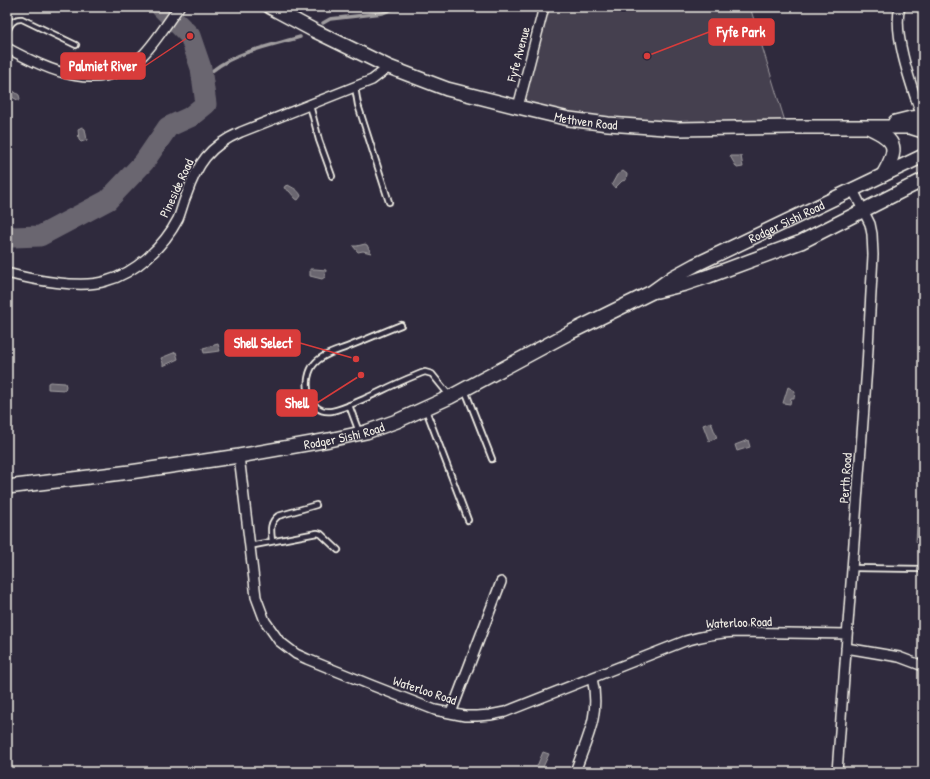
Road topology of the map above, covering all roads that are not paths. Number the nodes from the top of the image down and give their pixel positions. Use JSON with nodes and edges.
{"nodes":[{"id":1,"x":179,"y":7,"type":"edge"},
{"id":2,"x":270,"y":7,"type":"edge"},
{"id":3,"x":544,"y":7,"type":"edge"},
{"id":4,"x":900,"y":7,"type":"edge"},
{"id":5,"x":7,"y":31,"type":"edge"},
{"id":6,"x":76,"y":45,"type":"dead end"},
{"id":7,"x":7,"y":48,"type":"edge"},
{"id":8,"x":389,"y":66,"type":"junction"},
{"id":9,"x":355,"y":87,"type":"junction"},
{"id":10,"x":310,"y":105,"type":"junction"},
{"id":11,"x":518,"y":107,"type":"junction"},
{"id":12,"x":923,"y":117,"type":"edge"},
{"id":13,"x":868,"y":127,"type":"junction"},
{"id":14,"x":882,"y":127,"type":"junction"},
{"id":15,"x":923,"y":131,"type":"edge"},
{"id":16,"x":923,"y":156,"type":"edge"},
{"id":17,"x":883,"y":175,"type":"junction"},
{"id":18,"x":332,"y":176,"type":"dead end"},
{"id":19,"x":923,"y":180,"type":"edge"},
{"id":20,"x":853,"y":190,"type":"junction"},
{"id":21,"x":389,"y":202,"type":"dead end"},
{"id":22,"x":864,"y":211,"type":"junction"},
{"id":23,"x":7,"y":273,"type":"edge"},
{"id":24,"x":652,"y":292,"type":"junction"},
{"id":25,"x":401,"y":325,"type":"dead end"},
{"id":26,"x":464,"y":388,"type":"junction"},
{"id":27,"x":450,"y":397,"type":"junction"},
{"id":28,"x":350,"y":405,"type":"junction"},
{"id":29,"x":425,"y":408,"type":"junction"},
{"id":30,"x":359,"y":434,"type":"junction"},
{"id":31,"x":238,"y":456,"type":"junction"},
{"id":32,"x":492,"y":459,"type":"dead end"},
{"id":33,"x":7,"y":487,"type":"edge"},
{"id":34,"x":316,"y":505,"type":"dead end"},
{"id":35,"x":468,"y":520,"type":"dead end"},
{"id":36,"x":272,"y":541,"type":"junction"},
{"id":37,"x":249,"y":546,"type":"junction"},
{"id":38,"x":338,"y":550,"type":"dead end"},
{"id":39,"x":853,"y":568,"type":"junction"},
{"id":40,"x":923,"y":569,"type":"edge"},
{"id":41,"x":501,"y":582,"type":"dead end"},
{"id":42,"x":847,"y":634,"type":"junction"},
{"id":43,"x":846,"y":648,"type":"junction"},
{"id":44,"x":923,"y":666,"type":"edge"},
{"id":45,"x":592,"y":678,"type":"junction"},
{"id":46,"x":451,"y":713,"type":"junction"},
{"id":47,"x":575,"y":772,"type":"edge"},
{"id":48,"x":837,"y":772,"type":"edge"}],
"edges":[{"from":1,"to":7,"type":"street"},
{"from":2,"to":8,"type":"main road","name":"Methven Road"},
{"from":3,"to":11,"type":"street","name":"Fyfe Avenue"},
{"from":4,"to":12,"type":"street"},
{"from":5,"to":6,"type":"lane"},
{"from":8,"to":9,"type":"street","name":"Pineside Road"},
{"from":8,"to":11,"type":"main road","name":"Methven Road"},
{"from":9,"to":10,"type":"street","name":"Pineside Road"},
{"from":9,"to":21,"type":"lane"},
{"from":10,"to":18,"type":"lane"},
{"from":10,"to":23,"type":"street","name":"Pineside Road"},
{"from":11,"to":13,"type":"main road","name":"Methven Road"},
{"from":12,"to":14,"type":"main road"},
{"from":13,"to":14,"type":"main road","name":"Methven Road"},
{"from":13,"to":17,"type":"main road"},
{"from":14,"to":15,"type":"main road","name":"Methven Road"},
{"from":16,"to":17,"type":"main road","name":"Rodger Sishi Road"},
{"from":17,"to":20,"type":"main road","name":"Rodger Sishi Road"},
{"from":19,"to":22,"type":"main road","name":"Rodger Sishi Road"},
{"from":20,"to":22,"type":"street","name":"Perth Road"},
{"from":20,"to":24,"type":"main road","name":"Rodger Sishi Road"},
{"from":22,"to":24,"type":"main road","name":"Rodger Sishi Road"},
{"from":22,"to":39,"type":"street","name":"Perth Road"},
{"from":24,"to":26,"type":"main road","name":"Rodger Sishi Road"},
{"from":25,"to":28,"type":"lane"},
{"from":26,"to":27,"type":"main road","name":"Rodger Sishi Road"},
{"from":26,"to":32,"type":"lane"},
{"from":27,"to":28,"type":"lane"},
{"from":27,"to":29,"type":"main road","name":"Rodger Sishi Road"},
{"from":28,"to":30,"type":"lane"},
{"from":29,"to":30,"type":"main road","name":"Rodger Sishi Road"},
{"from":29,"to":35,"type":"lane"},
{"from":30,"to":31,"type":"main road","name":"Rodger Sishi Road"},
{"from":31,"to":33,"type":"main road","name":"Rodger Sishi Road"},
{"from":31,"to":37,"type":"street","name":"Waterloo Road"},
{"from":34,"to":36,"type":"lane"},
{"from":36,"to":37,"type":"lane"},
{"from":36,"to":38,"type":"lane"},
{"from":37,"to":46,"type":"street","name":"Waterloo Road"},
{"from":39,"to":40,"type":"lane"},
{"from":39,"to":42,"type":"street","name":"Perth Road"},
{"from":41,"to":46,"type":"street"},
{"from":42,"to":43,"type":"street","name":"Perth Road"},
{"from":42,"to":45,"type":"street","name":"Waterloo Road"},
{"from":43,"to":44,"type":"street"},
{"from":43,"to":48,"type":"street","name":"Perth Road"},
{"from":45,"to":46,"type":"street","name":"Waterloo Road"},
{"from":45,"to":47,"type":"street"}]}
